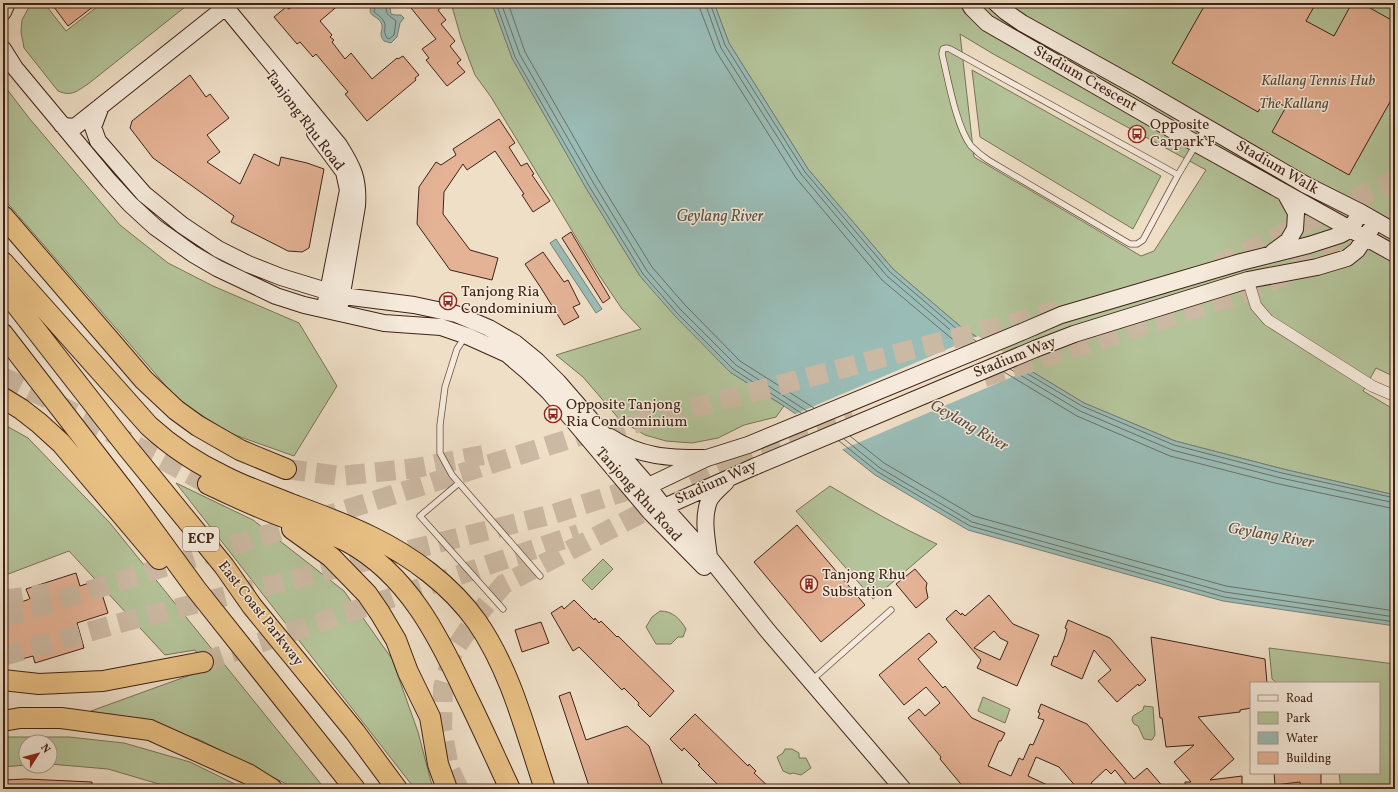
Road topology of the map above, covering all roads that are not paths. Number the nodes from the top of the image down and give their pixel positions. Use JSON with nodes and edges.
{"nodes":[{"id":1,"x":7,"y":3,"type":"edge"},
{"id":2,"x":969,"y":3,"type":"edge"},
{"id":3,"x":996,"y":3,"type":"edge"},
{"id":4,"x":217,"y":6,"type":"edge"},
{"id":5,"x":3,"y":12,"type":"edge"},
{"id":6,"x":3,"y":49,"type":"edge"},
{"id":7,"x":102,"y":106,"type":"junction"},
{"id":8,"x":62,"y":124,"type":"junction"},
{"id":9,"x":1206,"y":127,"type":"junction"},
{"id":10,"x":1197,"y":144,"type":"junction"},
{"id":11,"x":1178,"y":175,"type":"junction"},
{"id":12,"x":353,"y":191,"type":"junction"},
{"id":13,"x":1284,"y":193,"type":"junction"},
{"id":14,"x":1360,"y":212,"type":"junction"},
{"id":15,"x":3,"y":216,"type":"edge"},
{"id":16,"x":1375,"y":221,"type":"junction"},
{"id":17,"x":1351,"y":229,"type":"junction"},
{"id":18,"x":1395,"y":232,"type":"edge"},
{"id":19,"x":1366,"y":238,"type":"junction"},
{"id":20,"x":1270,"y":254,"type":"junction"},
{"id":21,"x":1395,"y":254,"type":"edge"},
{"id":22,"x":3,"y":262,"type":"edge"},
{"id":23,"x":345,"y":278,"type":"junction"},
{"id":24,"x":1248,"y":280,"type":"junction"},
{"id":25,"x":3,"y":288,"type":"edge"},
{"id":26,"x":335,"y":294,"type":"junction"},
{"id":27,"x":363,"y":299,"type":"junction"},
{"id":28,"x":332,"y":311,"type":"junction"},
{"id":29,"x":3,"y":334,"type":"edge"},
{"id":30,"x":467,"y":336,"type":"junction"},
{"id":31,"x":1395,"y":396,"type":"edge"},
{"id":32,"x":3,"y":398,"type":"edge"},
{"id":33,"x":16,"y":413,"type":"dead end"},
{"id":34,"x":600,"y":430,"type":"junction"},
{"id":35,"x":48,"y":431,"type":"junction"},
{"id":36,"x":707,"y":458,"type":"junction"},
{"id":37,"x":286,"y":469,"type":"tunnel mouth"},
{"id":38,"x":729,"y":477,"type":"junction"},
{"id":39,"x":459,"y":483,"type":"junction"},
{"id":40,"x":208,"y":484,"type":"tunnel mouth"},
{"id":41,"x":641,"y":489,"type":"junction"},
{"id":42,"x":258,"y":508,"type":"junction"},
{"id":43,"x":657,"y":510,"type":"junction"},
{"id":44,"x":709,"y":557,"type":"junction"},
{"id":45,"x":540,"y":576,"type":"dead end"},
{"id":46,"x":729,"y":582,"type":"junction"},
{"id":47,"x":196,"y":589,"type":"junction"},
{"id":48,"x":503,"y":609,"type":"dead end"},
{"id":49,"x":890,"y":610,"type":"dead end"},
{"id":50,"x":203,"y":662,"type":"tunnel mouth"},
{"id":51,"x":3,"y":680,"type":"edge"},
{"id":52,"x":811,"y":680,"type":"junction"},
{"id":53,"x":3,"y":721,"type":"edge"},
{"id":54,"x":272,"y":789,"type":"edge"},
{"id":55,"x":355,"y":789,"type":"edge"},
{"id":56,"x":397,"y":789,"type":"edge"},
{"id":57,"x":447,"y":789,"type":"edge"},
{"id":58,"x":510,"y":789,"type":"edge"},
{"id":59,"x":545,"y":789,"type":"edge"},
{"id":60,"x":903,"y":789,"type":"edge"}],
"edges":[{"from":1,"to":5,"type":"street"},
{"from":2,"to":10,"type":"street","name":"Stadium Crescent"},
{"from":3,"to":9,"type":"street","name":"Stadium Walk"},
{"from":4,"to":7,"type":"street","name":"Tanjong Rhu Road"},
{"from":4,"to":12,"type":"street","name":"Tanjong Rhu Road"},
{"from":6,"to":8,"type":"street","name":"Tanjong Rhu Road"},
{"from":7,"to":8,"type":"street","name":"Tanjong Rhu Road"},
{"from":7,"to":26,"type":"street","name":"Tanjong Rhu Road"},
{"from":8,"to":28,"type":"street","name":"Tanjong Rhu Road"},
{"from":9,"to":10,"type":"lane"},
{"from":9,"to":14,"type":"street","name":"Stadium Walk"},
{"from":10,"to":11,"type":"lane"},
{"from":10,"to":13,"type":"street","name":"Stadium Crescent"},
{"from":11,"to":11,"type":"lane"},
{"from":12,"to":23,"type":"street","name":"Tanjong Rhu Road"},
{"from":12,"to":26,"type":"street","name":"Tanjong Rhu Road"},
{"from":13,"to":17,"type":"street","name":"Stadium Crescent"},
{"from":13,"to":20,"type":"street"},
{"from":14,"to":16,"type":"street","name":"Stadium Walk"},
{"from":14,"to":17,"type":"street"},
{"from":15,"to":37,"type":"highway"},
{"from":16,"to":18,"type":"street","name":"Stadium Walk"},
{"from":16,"to":19,"type":"street","name":"Stadium Way"},
{"from":17,"to":19,"type":"street","name":"Stadium Crescent"},
{"from":17,"to":20,"type":"street","name":"Stadium Way"},
{"from":19,"to":21,"type":"street","name":"Stadium Crescent"},
{"from":19,"to":24,"type":"street","name":"Stadium Way"},
{"from":20,"to":36,"type":"street","name":"Stadium Way"},
{"from":22,"to":59,"type":"highway"},
{"from":23,"to":26,"type":"street","name":"Tanjong Rhu Road"},
{"from":23,"to":27,"type":"street"},
{"from":24,"to":31,"type":"street"},
{"from":24,"to":38,"type":"street","name":"Stadium Way","bridge":true},
{"from":25,"to":56,"type":"highway","name":"East Coast Parkway","number":"ECP"},
{"from":26,"to":27,"type":"street","name":"Tanjong Rhu Road"},
{"from":26,"to":28,"type":"street","name":"Tanjong Rhu Road"},
{"from":27,"to":34,"type":"street","name":"Tanjong Rhu Road"},
{"from":28,"to":30,"type":"street","name":"Tanjong Rhu Road"},
{"from":29,"to":47,"type":"highway","number":"ECP"},
{"from":30,"to":39,"type":"lane"},
{"from":30,"to":41,"type":"street","name":"Tanjong Rhu Road"},
{"from":32,"to":35,"type":"highway"},
{"from":33,"to":35,"type":"lane"},
{"from":34,"to":36,"type":"street"},
{"from":34,"to":41,"type":"street","name":"Tanjong Rhu Road"},
{"from":35,"to":47,"type":"highway"},
{"from":36,"to":41,"type":"street","name":"Stadium Way"},
{"from":38,"to":43,"type":"street","name":"Stadium Way"},
{"from":38,"to":44,"type":"street"},
{"from":39,"to":45,"type":"lane"},
{"from":39,"to":48,"type":"lane"},
{"from":40,"to":42,"type":"highway"},
{"from":41,"to":43,"type":"street","name":"Tanjong Rhu Road"},
{"from":42,"to":57,"type":"highway"},
{"from":42,"to":58,"type":"highway"},
{"from":43,"to":44,"type":"street","name":"Tanjong Rhu Road"},
{"from":43,"to":46,"type":"street","name":"Tanjong Rhu Road"},
{"from":44,"to":46,"type":"street","name":"Tanjong Rhu Road"},
{"from":46,"to":52,"type":"street","name":"Tanjong Rhu Road"},
{"from":47,"to":55,"type":"highway","number":"ECP"},
{"from":49,"to":52,"type":"lane"},
{"from":50,"to":51,"type":"highway"},
{"from":52,"to":60,"type":"street","name":"Tanjong Rhu Road"},
{"from":53,"to":54,"type":"highway"}]}
